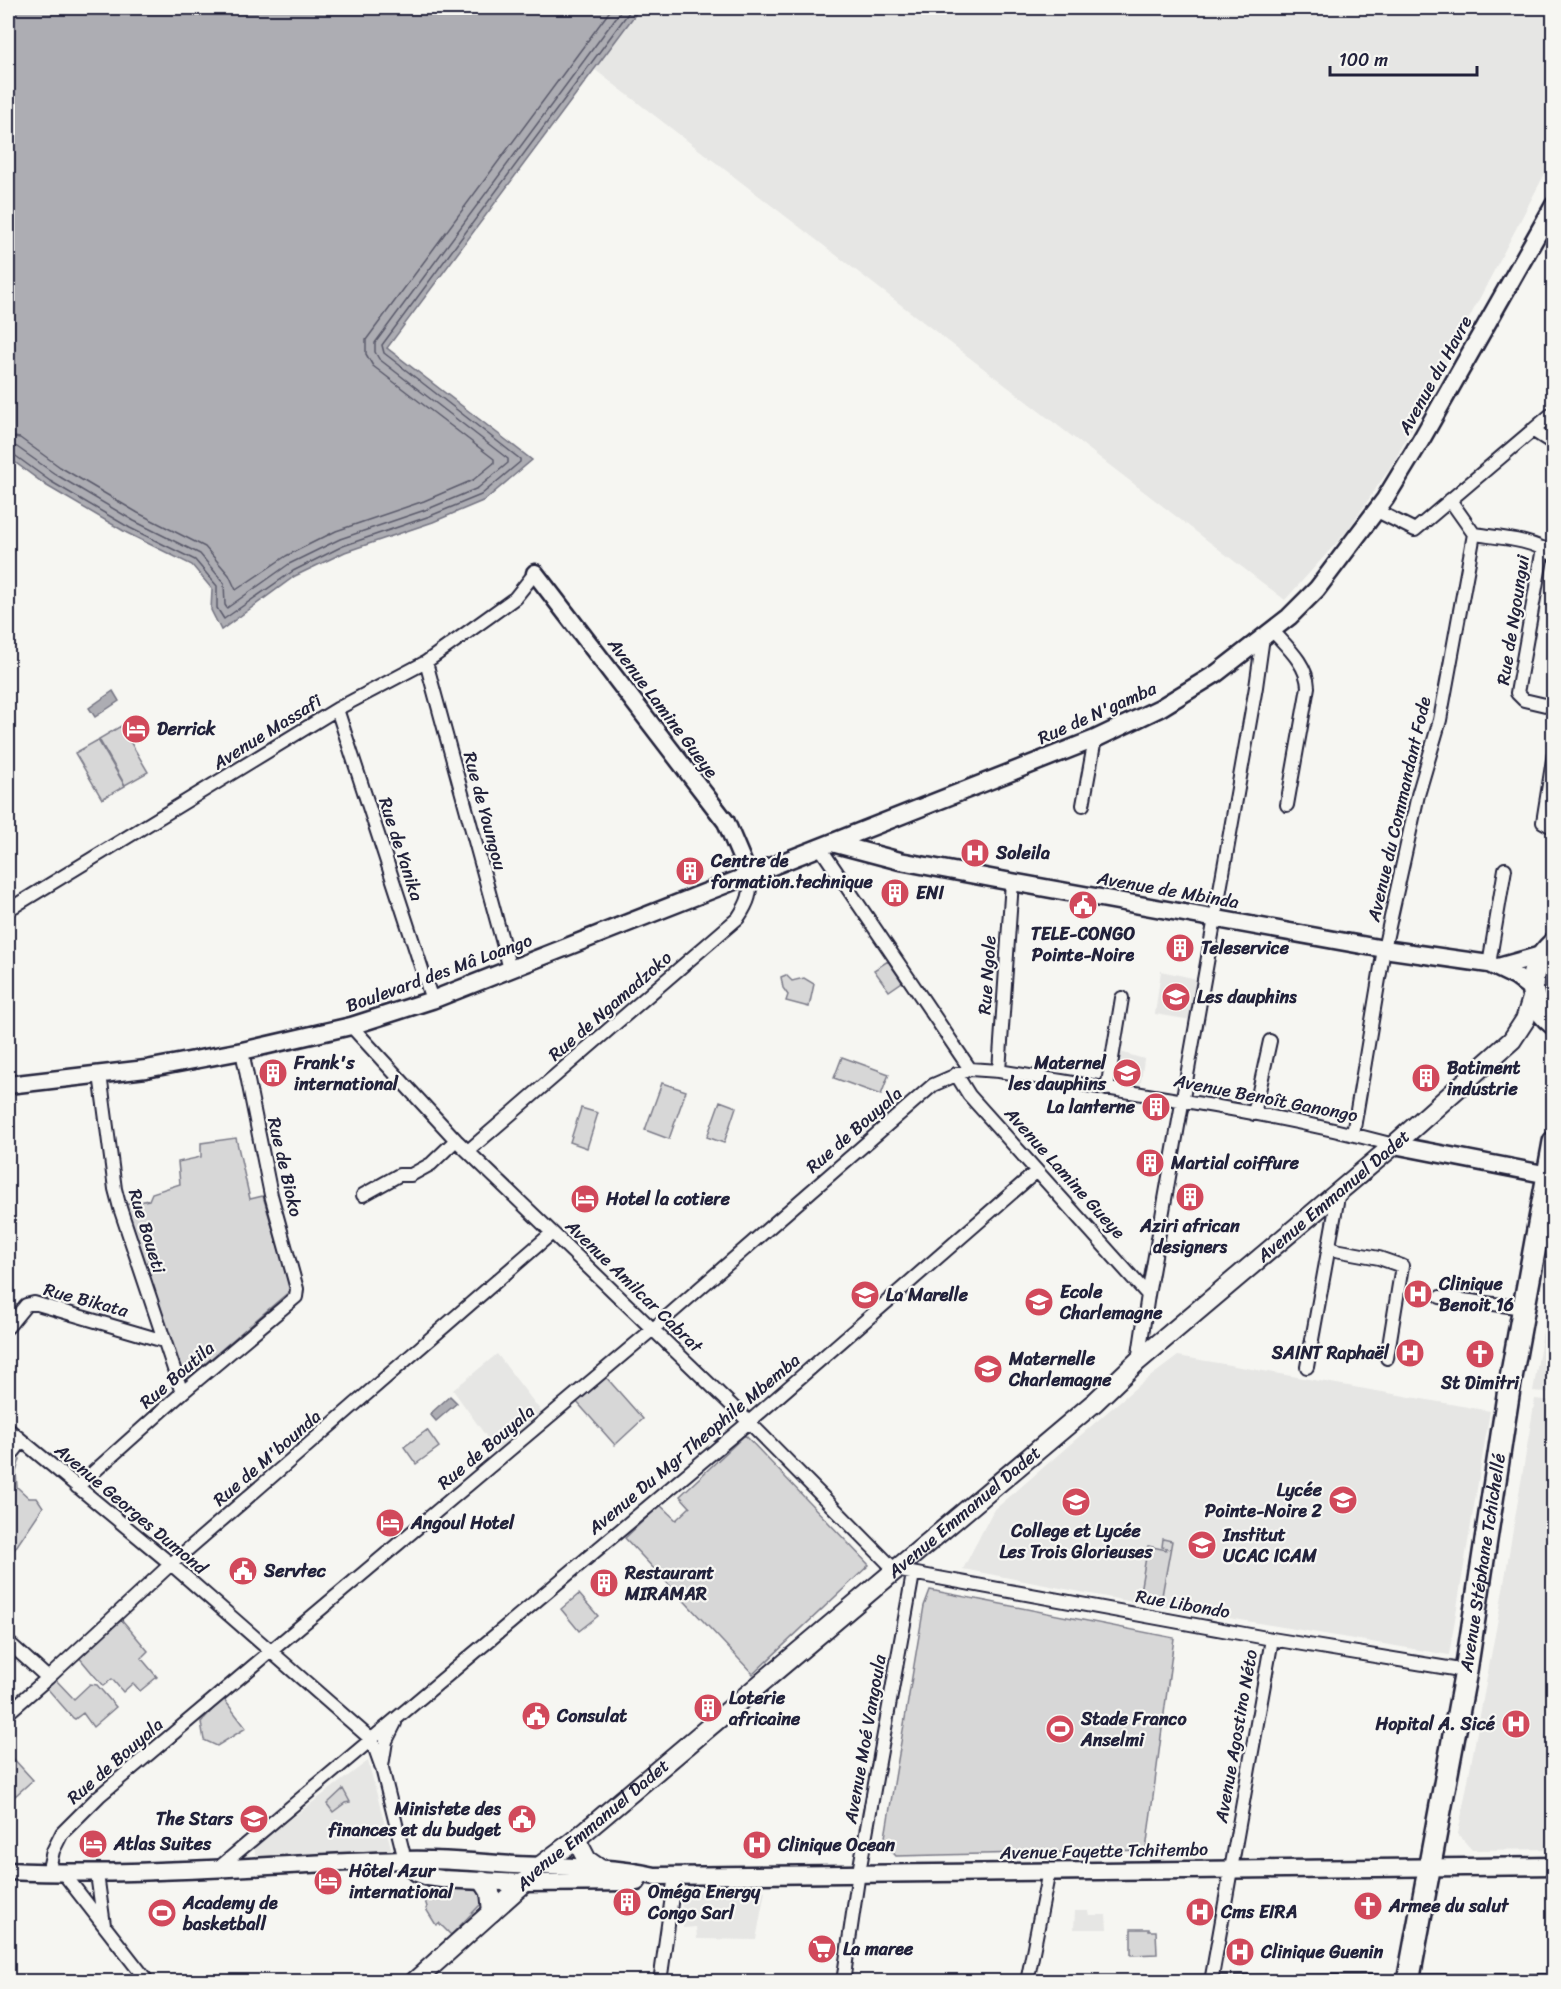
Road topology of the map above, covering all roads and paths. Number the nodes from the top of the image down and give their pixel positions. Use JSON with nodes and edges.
{"nodes":[{"id":1,"x":1554,"y":205,"type":"edge"},
{"id":2,"x":1554,"y":412,"type":"edge"},
{"id":3,"x":1532,"y":430,"type":"junction"},
{"id":4,"x":1554,"y":444,"type":"edge"},
{"id":5,"x":1450,"y":500,"type":"junction"},
{"id":6,"x":1377,"y":511,"type":"junction"},
{"id":7,"x":1474,"y":534,"type":"junction"},
{"id":8,"x":1543,"y":548,"type":"junction"},
{"id":9,"x":1554,"y":555,"type":"edge"},
{"id":10,"x":1340,"y":559,"type":"joint"},
{"id":11,"x":535,"y":573,"type":"joint"},
{"id":12,"x":1268,"y":633,"type":"junction"},
{"id":13,"x":426,"y":662,"type":"junction"},
{"id":14,"x":1554,"y":708,"type":"edge"},
{"id":15,"x":337,"y":709,"type":"junction"},
{"id":16,"x":1095,"y":739,"type":"junction"},
{"id":17,"x":1554,"y":753,"type":"edge"},
{"id":18,"x":1083,"y":805,"type":"dead end"},
{"id":19,"x":1287,"y":805,"type":"dead end"},
{"id":20,"x":1554,"y":828,"type":"edge"},
{"id":21,"x":825,"y":845,"type":"junction"},
{"id":22,"x":1505,"y":869,"type":"dead end"},
{"id":23,"x":748,"y":874,"type":"junction"},
{"id":24,"x":1012,"y":882,"type":"junction"},
{"id":25,"x":8,"y":910,"type":"edge"},
{"id":26,"x":1215,"y":919,"type":"junction"},
{"id":27,"x":1384,"y":949,"type":"junction"},
{"id":28,"x":1547,"y":949,"type":"edge"},
{"id":29,"x":1494,"y":966,"type":"junction"},
{"id":30,"x":510,"y":969,"type":"junction"},
{"id":31,"x":1533,"y":992,"type":"junction"},
{"id":32,"x":1122,"y":998,"type":"dead end"},
{"id":33,"x":432,"y":999,"type":"junction"},
{"id":34,"x":1553,"y":1023,"type":"edge"},
{"id":35,"x":351,"y":1026,"type":"junction"},
{"id":36,"x":1512,"y":1040,"type":"junction"},
{"id":37,"x":1270,"y":1041,"type":"dead end"},
{"id":38,"x":242,"y":1051,"type":"junction"},
{"id":39,"x":970,"y":1069,"type":"junction"},
{"id":40,"x":999,"y":1071,"type":"junction"},
{"id":41,"x":99,"y":1074,"type":"junction"},
{"id":42,"x":956,"y":1074,"type":"junction"},
{"id":43,"x":8,"y":1085,"type":"edge"},
{"id":44,"x":1107,"y":1089,"type":"junction"},
{"id":45,"x":1182,"y":1101,"type":"junction"},
{"id":46,"x":1254,"y":1114,"type":"junction"},
{"id":47,"x":1353,"y":1134,"type":"junction"},
{"id":48,"x":456,"y":1140,"type":"junction"},
{"id":49,"x":1554,"y":1142,"type":"edge"},
{"id":50,"x":1394,"y":1144,"type":"junction"},
{"id":51,"x":468,"y":1151,"type":"junction"},
{"id":52,"x":1037,"y":1171,"type":"junction"},
{"id":53,"x":1550,"y":1176,"type":"edge"},
{"id":54,"x":1340,"y":1191,"type":"junction"},
{"id":55,"x":363,"y":1195,"type":"dead end"},
{"id":56,"x":552,"y":1233,"type":"junction"},
{"id":57,"x":1330,"y":1249,"type":"junction"},
{"id":58,"x":297,"y":1289,"type":"joint"},
{"id":59,"x":1148,"y":1295,"type":"junction"},
{"id":60,"x":1440,"y":1297,"type":"dead end"},
{"id":61,"x":1524,"y":1308,"type":"junction"},
{"id":62,"x":8,"y":1327,"type":"edge"},
{"id":63,"x":653,"y":1329,"type":"junction"},
{"id":64,"x":165,"y":1341,"type":"junction"},
{"id":65,"x":1388,"y":1358,"type":"dead end"},
{"id":66,"x":1138,"y":1361,"type":"junction"},
{"id":67,"x":1307,"y":1367,"type":"dead end"},
{"id":68,"x":182,"y":1393,"type":"junction"},
{"id":69,"x":749,"y":1422,"type":"junction"},
{"id":70,"x":8,"y":1429,"type":"edge"},
{"id":71,"x":22,"y":1441,"type":"junction"},
{"id":72,"x":8,"y":1459,"type":"edge"},
{"id":73,"x":77,"y":1487,"type":"junction"},
{"id":74,"x":171,"y":1564,"type":"junction"},
{"id":75,"x":894,"y":1570,"type":"junction"},
{"id":76,"x":913,"y":1574,"type":"junction"},
{"id":77,"x":1272,"y":1639,"type":"junction"},
{"id":78,"x":8,"y":1642,"type":"edge"},
{"id":79,"x":272,"y":1651,"type":"junction"},
{"id":80,"x":1466,"y":1671,"type":"junction"},
{"id":81,"x":48,"y":1678,"type":"junction"},
{"id":82,"x":8,"y":1713,"type":"edge"},
{"id":83,"x":396,"y":1721,"type":"junction"},
{"id":84,"x":372,"y":1740,"type":"junction"},
{"id":85,"x":382,"y":1767,"type":"junction"},
{"id":86,"x":576,"y":1839,"type":"junction"},
{"id":87,"x":405,"y":1860,"type":"junction"},
{"id":88,"x":540,"y":1866,"type":"junction"},
{"id":89,"x":1429,"y":1866,"type":"junction"},
{"id":90,"x":1554,"y":1866,"type":"edge"},
{"id":91,"x":600,"y":1869,"type":"junction"},
{"id":92,"x":1230,"y":1869,"type":"junction"},
{"id":93,"x":216,"y":1870,"type":"junction"},
{"id":94,"x":8,"y":1871,"type":"edge"},
{"id":95,"x":1049,"y":1871,"type":"junction"},
{"id":96,"x":859,"y":1872,"type":"junction"},
{"id":97,"x":56,"y":1873,"type":"junction"},
{"id":98,"x":97,"y":1874,"type":"junction"},
{"id":99,"x":675,"y":1875,"type":"junction"},
{"id":100,"x":655,"y":1876,"type":"junction"},
{"id":101,"x":483,"y":1881,"type":"junction"},
{"id":102,"x":524,"y":1883,"type":"junction"},
{"id":103,"x":492,"y":1912,"type":"junction"},
{"id":104,"x":104,"y":1926,"type":"junction"},
{"id":105,"x":1211,"y":1981,"type":"edge"},
{"id":106,"x":1408,"y":1981,"type":"edge"},
{"id":107,"x":1554,"y":1981,"type":"edge"},
{"id":108,"x":148,"y":1982,"type":"edge"},
{"id":109,"x":414,"y":1982,"type":"edge"},
{"id":110,"x":660,"y":1982,"type":"edge"},
{"id":111,"x":843,"y":1982,"type":"edge"},
{"id":112,"x":1027,"y":1982,"type":"edge"},
{"id":113,"x":1156,"y":1982,"type":"edge"}],
"edges":[{"from":1,"to":6,"type":"street","name":"Avenue du Havre"},
{"from":2,"to":3,"type":"street"},
{"from":3,"to":4,"type":"street"},
{"from":3,"to":5,"type":"street"},
{"from":5,"to":6,"type":"street"},
{"from":5,"to":7,"type":"street"},
{"from":6,"to":10,"type":"street","name":"Avenue du Havre"},
{"from":7,"to":8,"type":"street"},
{"from":7,"to":27,"type":"street","name":"Avenue du Commandant Fode"},
{"from":8,"to":9,"type":"street"},
{"from":8,"to":14,"type":"street","name":"Rue de Ngoungui"},
{"from":10,"to":12,"type":"street","name":"Rue de N'gamba"},
{"from":11,"to":13,"type":"street","name":"Avenue Massafi"},
{"from":11,"to":23,"type":"street","name":"Avenue Lamine Gueye"},
{"from":12,"to":16,"type":"street","name":"Rue de N'gamba"},
{"from":12,"to":19,"type":"street"},
{"from":12,"to":26,"type":"street"},
{"from":13,"to":15,"type":"street","name":"Avenue Massafi"},
{"from":13,"to":30,"type":"street","name":"Rue de Youngou"},
{"from":15,"to":25,"type":"street","name":"Avenue Massafi"},
{"from":15,"to":33,"type":"street","name":"Rue de Yanika"},
{"from":16,"to":18,"type":"street"},
{"from":16,"to":21,"type":"street","name":"Rue de N'gamba"},
{"from":17,"to":20,"type":"street"},
{"from":21,"to":23,"type":"street","name":"Boulevard des Mâ Loango"},
{"from":21,"to":24,"type":"street","name":"Avenue de Mbinda"},
{"from":21,"to":39,"type":"street"},
{"from":22,"to":29,"type":"street"},
{"from":23,"to":30,"type":"street","name":"Boulevard des Mâ Loango"},
{"from":23,"to":51,"type":"street","name":"Rue de Ngamadzoko"},
{"from":24,"to":26,"type":"street","name":"Avenue de Mbinda"},
{"from":24,"to":40,"type":"street","name":"Rue Ngole"},
{"from":26,"to":27,"type":"street","name":"Avenue de Mbinda"},
{"from":26,"to":45,"type":"street"},
{"from":27,"to":29,"type":"street","name":"Avenue de Mbinda"},
{"from":27,"to":47,"type":"street","name":"Avenue du Commandant Fode"},
{"from":28,"to":29,"type":"street","name":"Avenue de Mbinda"},
{"from":28,"to":31,"type":"highway"},
{"from":29,"to":31,"type":"street","name":"Avenue de Mbinda"},
{"from":30,"to":33,"type":"street","name":"Boulevard des Mâ Loango"},
{"from":31,"to":34,"type":"highway"},
{"from":31,"to":36,"type":"main road","name":"Avenue Emmanuel Dadet"},
{"from":32,"to":44,"type":"street"},
{"from":33,"to":35,"type":"street","name":"Boulevard des Mâ Loango"},
{"from":34,"to":36,"type":"main road","name":"Avenue Emmanuel Dadet"},
{"from":35,"to":38,"type":"street","name":"Boulevard des Mâ Loango"},
{"from":35,"to":48,"type":"street","name":"Avenue Amilcar Cabrat"},
{"from":36,"to":50,"type":"main road","name":"Avenue Emmanuel Dadet"},
{"from":37,"to":46,"type":"street"},
{"from":38,"to":41,"type":"street","name":"Boulevard des Mâ Loango"},
{"from":38,"to":58,"type":"street","name":"Rue de Bioko"},
{"from":39,"to":40,"type":"street","name":"Avenue Benoît Ganongo"},
{"from":39,"to":42,"type":"street","name":"Rue de Bouyala"},
{"from":40,"to":44,"type":"street","name":"Avenue Benoît Ganongo"},
{"from":41,"to":43,"type":"street","name":"Boulevard des Mâ Loango"},
{"from":41,"to":64,"type":"street","name":"Rue Boueti"},
{"from":42,"to":52,"type":"street","name":"Avenue Lamine Gueye"},
{"from":42,"to":63,"type":"street","name":"Rue de Bouyala"},
{"from":44,"to":45,"type":"street","name":"Avenue Benoît Ganongo"},
{"from":45,"to":46,"type":"street","name":"Avenue Benoît Ganongo"},
{"from":45,"to":59,"type":"street"},
{"from":46,"to":47,"type":"street","name":"Avenue Benoît Ganongo"},
{"from":47,"to":50,"type":"street","name":"Avenue Benoît Ganongo"},
{"from":48,"to":51,"type":"street","name":"Avenue Amilcar Cabrat"},
{"from":48,"to":55,"type":"street"},
{"from":49,"to":53,"type":"highway","name":"Avenue Stéphane Tchichellé"},
{"from":50,"to":53,"type":"street","name":"Avenue Benoît Ganongo"},
{"from":50,"to":54,"type":"main road","name":"Avenue Emmanuel Dadet"},
{"from":51,"to":56,"type":"street","name":"Avenue Amilcar Cabrat"},
{"from":52,"to":59,"type":"street","name":"Avenue Lamine Gueye"},
{"from":52,"to":69,"type":"street","name":"Avenue Du Mgr Theophile Mbemba"},
{"from":53,"to":61,"type":"highway","name":"Avenue Stéphane Tchichellé"},
{"from":54,"to":57,"type":"street"},
{"from":54,"to":66,"type":"main road","name":"Avenue Emmanuel Dadet"},
{"from":56,"to":63,"type":"street","name":"Avenue Amilcar Cabrat"},
{"from":56,"to":74,"type":"street","name":"Rue de M'bounda"},
{"from":57,"to":65,"type":"street"},
{"from":57,"to":67,"type":"street"},
{"from":58,"to":68,"type":"street","name":"Rue Boutila"},
{"from":59,"to":66,"type":"street"},
{"from":60,"to":61,"type":"street"},
{"from":61,"to":80,"type":"highway","name":"Avenue Stéphane Tchichellé"},
{"from":62,"to":64,"type":"street","name":"Rue Bikata"},
{"from":63,"to":69,"type":"street","name":"Avenue Amilcar Cabrat"},
{"from":63,"to":79,"type":"street","name":"Rue de Bouyala"},
{"from":64,"to":68,"type":"street","name":"Rue Boueti"},
{"from":66,"to":75,"type":"main road","name":"Avenue Emmanuel Dadet"},
{"from":68,"to":73,"type":"street","name":"Rue Boutila"},
{"from":69,"to":75,"type":"street","name":"Avenue Amilcar Cabrat"},
{"from":69,"to":83,"type":"street","name":"Avenue Du Mgr Theophile Mbemba"},
{"from":70,"to":71,"type":"street","name":"Avenue Georges Dumond"},
{"from":71,"to":72,"type":"street"},
{"from":71,"to":73,"type":"street","name":"Avenue Georges Dumond"},
{"from":73,"to":74,"type":"street","name":"Avenue Georges Dumond"},
{"from":74,"to":79,"type":"street","name":"Avenue Georges Dumond"},
{"from":74,"to":81,"type":"street","name":"Rue de M'bounda"},
{"from":75,"to":76,"type":"street","name":"Rue Libondo"},
{"from":75,"to":86,"type":"main road","name":"Avenue Emmanuel Dadet"},
{"from":76,"to":77,"type":"street","name":"Rue Libondo"},
{"from":76,"to":96,"type":"street","name":"Avenue Moé Vangoula"},
{"from":77,"to":80,"type":"street","name":"Rue Libondo"},
{"from":77,"to":92,"type":"street","name":"Avenue Agostino Néto"},
{"from":78,"to":81,"type":"street"},
{"from":79,"to":84,"type":"street","name":"Avenue Georges Dumond"},
{"from":79,"to":97,"type":"street","name":"Rue de Bouyala"},
{"from":80,"to":89,"type":"highway","name":"Avenue Stéphane Tchichellé"},
{"from":81,"to":82,"type":"street","name":"Rue de M'bounda"},
{"from":83,"to":84,"type":"street","name":"Avenue Du Mgr Theophile Mbemba"},
{"from":83,"to":85,"type":"street","name":"Avenue Georges Dumond"},
{"from":84,"to":85,"type":"street","name":"Avenue Georges Dumond"},
{"from":84,"to":93,"type":"street"},
{"from":85,"to":87,"type":"street","name":"Avenue Georges Dumond"},
{"from":86,"to":88,"type":"main road","name":"Avenue Emmanuel Dadet"},
{"from":86,"to":91,"type":"main road"},
{"from":87,"to":88,"type":"street","name":"Avenue Fayette Tchitembo"},
{"from":87,"to":93,"type":"street","name":"Avenue Fayette Tchitembo"},
{"from":87,"to":101,"type":"street","name":"Avenue Fayette Tchitembo"},
{"from":88,"to":91,"type":"street","name":"Avenue Fayette Tchitembo"},
{"from":88,"to":102,"type":"main road","name":"Avenue Emmanuel Dadet"},
{"from":89,"to":90,"type":"street","name":"Avenue Fayette Tchitembo"},
{"from":89,"to":92,"type":"street","name":"Avenue Fayette Tchitembo"},
{"from":89,"to":106,"type":"highway","name":"Avenue Stéphane Tchichellé"},
{"from":91,"to":100,"type":"street","name":"Avenue Fayette Tchitembo"},
{"from":92,"to":95,"type":"street","name":"Avenue Fayette Tchitembo"},
{"from":92,"to":105,"type":"street","name":"Avenue Agostino Néto"},
{"from":93,"to":98,"type":"street","name":"Avenue Fayette Tchitembo"},
{"from":94,"to":97,"type":"street","name":"Avenue Fayette Tchitembo"},
{"from":95,"to":96,"type":"street","name":"Avenue Fayette Tchitembo"},
{"from":95,"to":112,"type":"street"},
{"from":96,"to":99,"type":"street","name":"Avenue Fayette Tchitembo"},
{"from":96,"to":111,"type":"street","name":"Avenue Moé Vangoula"},
{"from":97,"to":98,"type":"street","name":"Avenue Fayette Tchitembo"},
{"from":97,"to":104,"type":"street"},
{"from":98,"to":104,"type":"street"},
{"from":99,"to":100,"type":"street","name":"Avenue Fayette Tchitembo"},
{"from":99,"to":110,"type":"street"},
{"from":100,"to":102,"type":"street","name":"Avenue Fayette Tchitembo"},
{"from":101,"to":102,"type":"street","name":"Avenue Fayette Tchitembo"},
{"from":101,"to":103,"type":"main road"},
{"from":102,"to":103,"type":"main road","name":"Avenue Emmanuel Dadet"},
{"from":103,"to":109,"type":"main road","name":"Avenue Emmanuel Dadet"},
{"from":104,"to":108,"type":"street"},
{"from":105,"to":106,"type":"street"},
{"from":105,"to":113,"type":"street"},
{"from":106,"to":107,"type":"street"}]}
